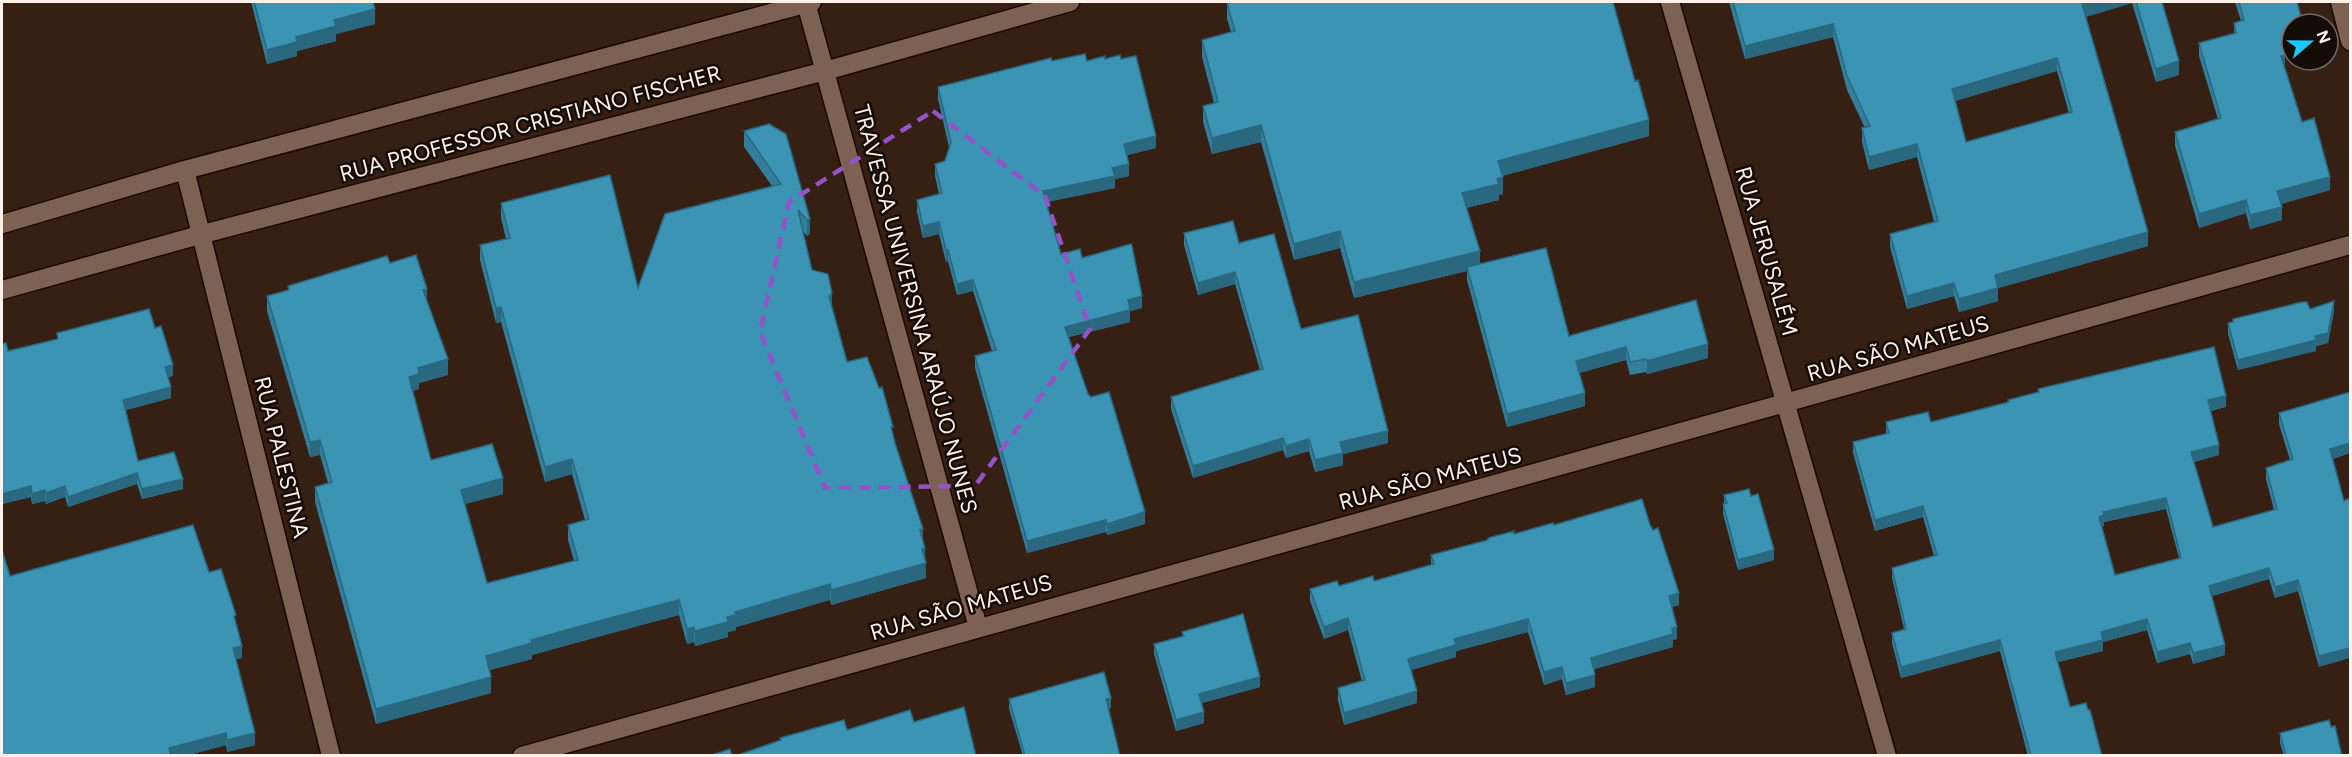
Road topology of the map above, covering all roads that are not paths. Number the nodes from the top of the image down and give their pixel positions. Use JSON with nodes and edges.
{"nodes":[{"id":1,"x":809,"y":2,"type":"edge"},
{"id":2,"x":1070,"y":2,"type":"edge"},
{"id":3,"x":1670,"y":2,"type":"edge"},
{"id":4,"x":2340,"y":2,"type":"edge"},
{"id":5,"x":2350,"y":41,"type":"edge"},
{"id":6,"x":825,"y":71,"type":"junction"},
{"id":7,"x":185,"y":170,"type":"junction"},
{"id":8,"x":2,"y":224,"type":"edge"},
{"id":9,"x":203,"y":234,"type":"junction"},
{"id":10,"x":2350,"y":245,"type":"edge"},
{"id":11,"x":2,"y":290,"type":"edge"},
{"id":12,"x":1786,"y":405,"type":"junction"},
{"id":13,"x":978,"y":627,"type":"junction"},
{"id":14,"x":331,"y":756,"type":"edge"},
{"id":15,"x":522,"y":756,"type":"edge"},
{"id":16,"x":1887,"y":756,"type":"edge"}],
"edges":[{"from":1,"to":6,"type":"street","name":"TRAVESSA UNIVERSINA ARAÚJO NUNES"},
{"from":1,"to":7,"type":"street","name":"RUA PROFESSOR CRISTIANO FISCHER"},
{"from":2,"to":6,"type":"street","name":"RUA PROFESSOR CRISTIANO FISCHER"},
{"from":3,"to":12,"type":"street","name":"RUA JERUSALÉM"},
{"from":4,"to":5,"type":"street"},
{"from":6,"to":9,"type":"street","name":"RUA PROFESSOR CRISTIANO FISCHER"},
{"from":6,"to":13,"type":"street","name":"TRAVESSA UNIVERSINA ARAÚJO NUNES"},
{"from":7,"to":8,"type":"street","name":"RUA PROFESSOR CRISTIANO FISCHER"},
{"from":7,"to":9,"type":"street","name":"RUA PALESTINA"},
{"from":9,"to":11,"type":"street","name":"RUA PROFESSOR CRISTIANO FISCHER"},
{"from":9,"to":14,"type":"street","name":"RUA PALESTINA"},
{"from":10,"to":12,"type":"street","name":"RUA SÃO MATEUS"},
{"from":12,"to":13,"type":"street","name":"RUA SÃO MATEUS"},
{"from":12,"to":16,"type":"street","name":"RUA JERUSALÉM"},
{"from":13,"to":15,"type":"street","name":"RUA SÃO MATEUS"}]}
